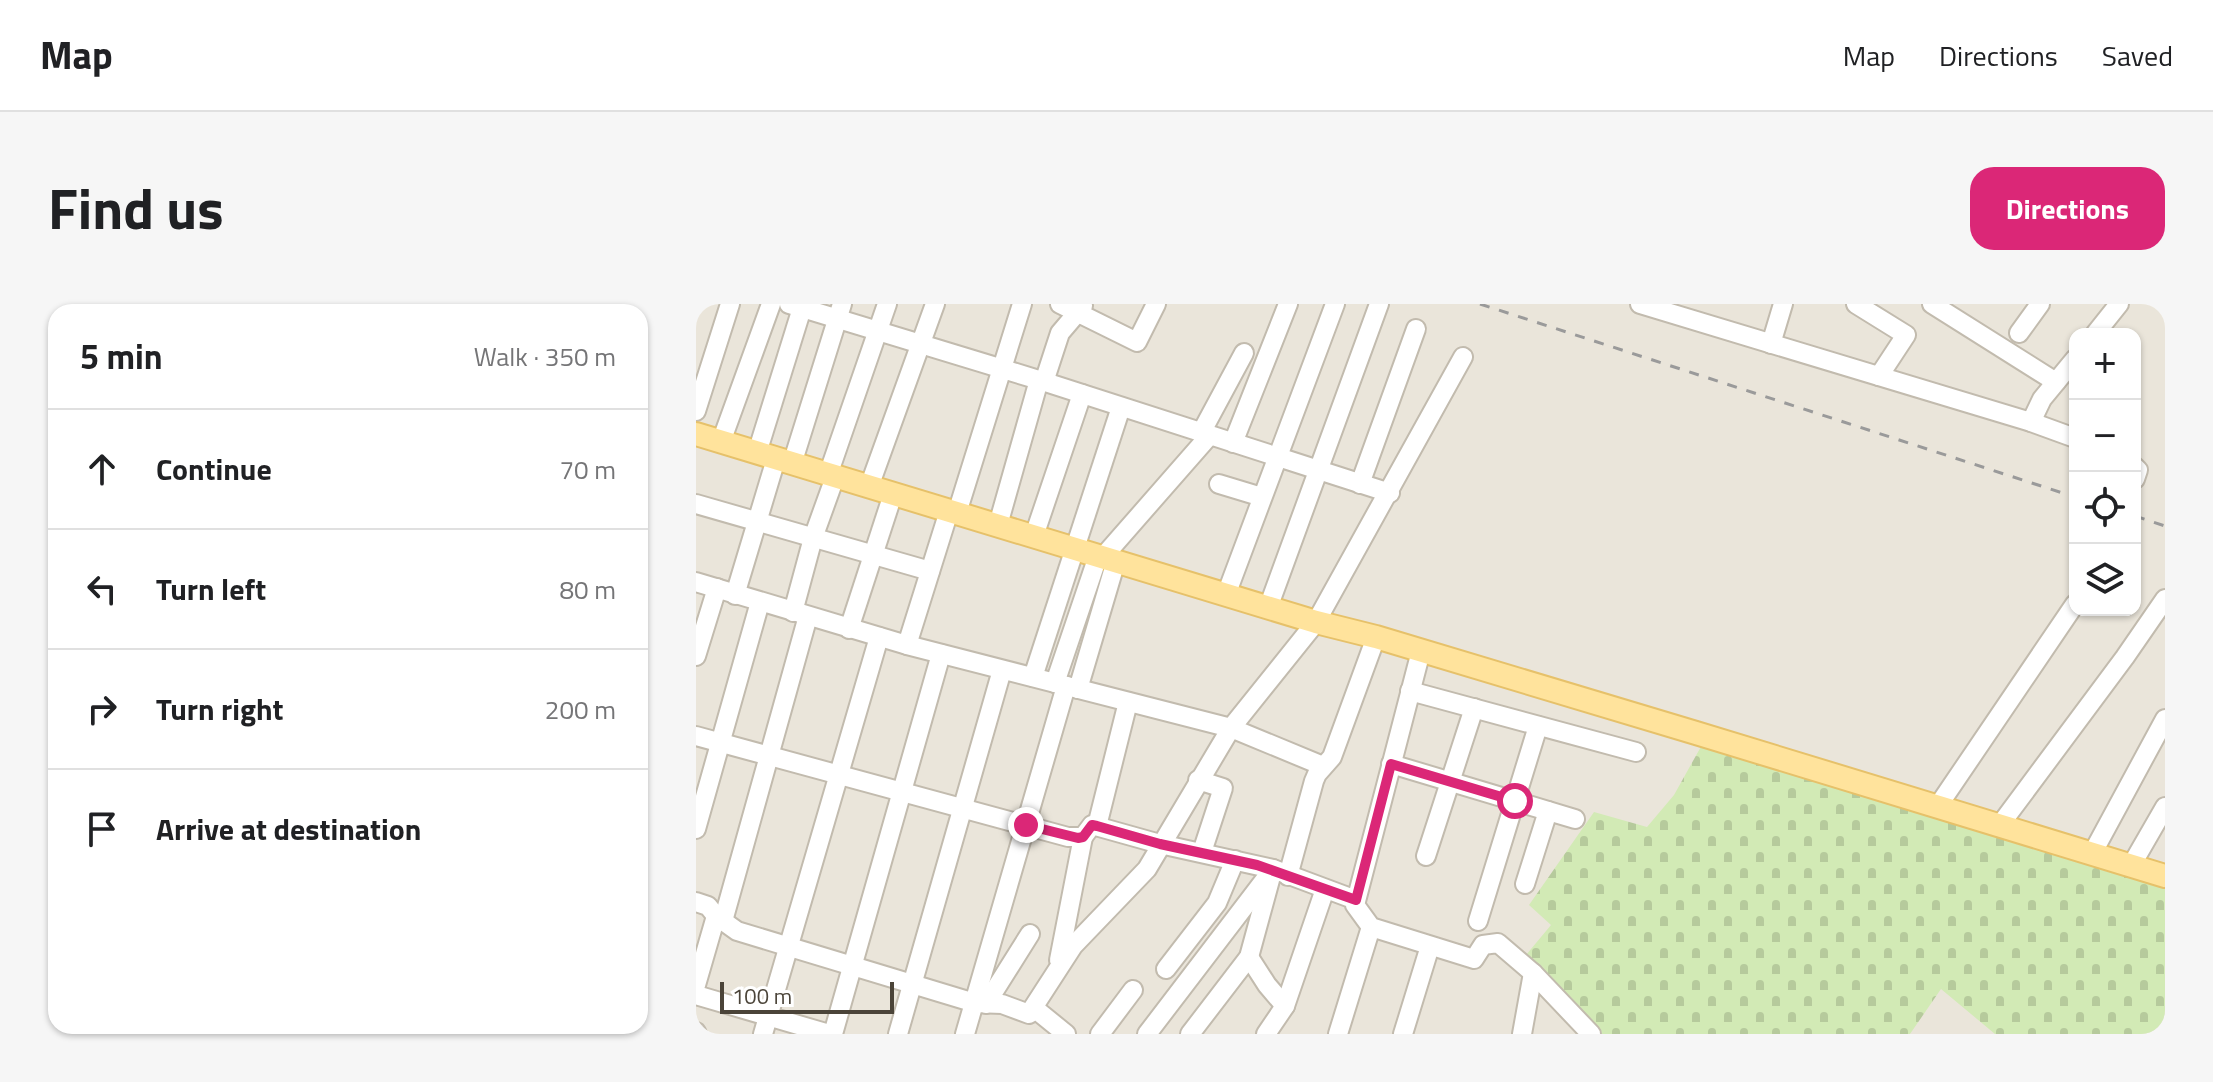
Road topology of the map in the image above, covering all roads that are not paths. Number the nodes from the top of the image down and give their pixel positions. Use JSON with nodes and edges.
{"nodes":[{"id":1,"x":730,"y":304,"type":"edge"},
{"id":2,"x":771,"y":304,"type":"edge"},
{"id":3,"x":887,"y":304,"type":"edge"},
{"id":4,"x":935,"y":304,"type":"edge"},
{"id":5,"x":1022,"y":304,"type":"edge"},
{"id":6,"x":1060,"y":304,"type":"edge"},
{"id":7,"x":1156,"y":304,"type":"edge"},
{"id":8,"x":1288,"y":304,"type":"edge"},
{"id":9,"x":1335,"y":304,"type":"edge"},
{"id":10,"x":1640,"y":304,"type":"edge"},
{"id":11,"x":1783,"y":304,"type":"edge"},
{"id":12,"x":1856,"y":304,"type":"edge"},
{"id":13,"x":1932,"y":304,"type":"edge"},
{"id":14,"x":2040,"y":304,"type":"edge"},
{"id":15,"x":2119,"y":304,"type":"edge"},
{"id":16,"x":1373,"y":305,"type":"edge"},
{"id":17,"x":796,"y":306,"type":"edge"},
{"id":18,"x":1082,"y":308,"type":"edge"},
{"id":19,"x":839,"y":311,"type":"edge"},
{"id":20,"x":1959,"y":311,"type":"edge"},
{"id":21,"x":2100,"y":328,"type":"edge"},
{"id":22,"x":1416,"y":329,"type":"dead end"},
{"id":23,"x":877,"y":331,"type":"junction"},
{"id":24,"x":2019,"y":333,"type":"dead end"},
{"id":25,"x":920,"y":343,"type":"junction"},
{"id":26,"x":1771,"y":344,"type":"junction"},
{"id":27,"x":1244,"y":353,"type":"dead end"},
{"id":28,"x":1463,"y":357,"type":"dead end"},
{"id":29,"x":2069,"y":366,"type":"edge"},
{"id":30,"x":1001,"y":368,"type":"junction"},
{"id":31,"x":1879,"y":376,"type":"junction"},
{"id":32,"x":1042,"y":381,"type":"junction"},
{"id":33,"x":2056,"y":382,"type":"junction"},
{"id":34,"x":1082,"y":394,"type":"junction"},
{"id":35,"x":1121,"y":407,"type":"junction"},
{"id":36,"x":696,"y":411,"type":"edge"},
{"id":37,"x":2031,"y":422,"type":"junction"},
{"id":38,"x":696,"y":434,"type":"edge"},
{"id":39,"x":1205,"y":434,"type":"junction"},
{"id":40,"x":2069,"y":436,"type":"edge"},
{"id":41,"x":721,"y":442,"type":"junction"},
{"id":42,"x":1233,"y":443,"type":"junction"},
{"id":43,"x":1277,"y":457,"type":"junction"},
{"id":44,"x":775,"y":459,"type":"junction"},
{"id":45,"x":1318,"y":470,"type":"junction"},
{"id":46,"x":831,"y":476,"type":"junction"},
{"id":47,"x":1219,"y":484,"type":"dead end"},
{"id":48,"x":1360,"y":484,"type":"junction"},
{"id":49,"x":869,"y":487,"type":"junction"},
{"id":50,"x":1390,"y":493,"type":"junction"},
{"id":51,"x":893,"y":494,"type":"junction"},
{"id":52,"x":1262,"y":497,"type":"junction"},
{"id":53,"x":696,"y":504,"type":"edge"},
{"id":54,"x":953,"y":512,"type":"junction"},
{"id":55,"x":755,"y":521,"type":"junction"},
{"id":56,"x":998,"y":525,"type":"junction"},
{"id":57,"x":1034,"y":536,"type":"junction"},
{"id":58,"x":813,"y":538,"type":"junction"},
{"id":59,"x":1076,"y":549,"type":"junction"},
{"id":60,"x":874,"y":555,"type":"junction"},
{"id":61,"x":1106,"y":558,"type":"junction"},
{"id":62,"x":930,"y":571,"type":"junction"},
{"id":63,"x":696,"y":582,"type":"edge"},
{"id":64,"x":726,"y":592,"type":"junction"},
{"id":65,"x":1226,"y":595,"type":"junction"},
{"id":66,"x":2165,"y":599,"type":"edge"},
{"id":67,"x":760,"y":602,"type":"junction"},
{"id":68,"x":1268,"y":608,"type":"junction"},
{"id":69,"x":2069,"y":613,"type":"edge"},
{"id":70,"x":800,"y":614,"type":"junction"},
{"id":71,"x":1316,"y":622,"type":"junction"},
{"id":72,"x":849,"y":629,"type":"junction"},
{"id":73,"x":879,"y":637,"type":"junction"},
{"id":74,"x":1376,"y":637,"type":"junction"},
{"id":75,"x":907,"y":645,"type":"junction"},
{"id":76,"x":1421,"y":651,"type":"junction"},
{"id":77,"x":941,"y":654,"type":"junction"},
{"id":78,"x":696,"y":656,"type":"edge"},
{"id":79,"x":1002,"y":670,"type":"junction"},
{"id":80,"x":1033,"y":677,"type":"junction"},
{"id":81,"x":1066,"y":686,"type":"junction"},
{"id":82,"x":1410,"y":691,"type":"junction"},
{"id":83,"x":1128,"y":702,"type":"junction"},
{"id":84,"x":1474,"y":708,"type":"junction"},
{"id":85,"x":2165,"y":719,"type":"edge"},
{"id":86,"x":1538,"y":726,"type":"junction"},
{"id":87,"x":1231,"y":728,"type":"junction"},
{"id":88,"x":696,"y":736,"type":"edge"},
{"id":89,"x":719,"y":743,"type":"junction"},
{"id":90,"x":1636,"y":752,"type":"dead end"},
{"id":91,"x":769,"y":757,"type":"junction"},
{"id":92,"x":1391,"y":764,"type":"junction"},
{"id":93,"x":1323,"y":766,"type":"junction"},
{"id":94,"x":840,"y":776,"type":"junction"},
{"id":95,"x":1198,"y":780,"type":"junction"},
{"id":96,"x":1450,"y":782,"type":"junction"},
{"id":97,"x":901,"y":793,"type":"junction"},
{"id":98,"x":1515,"y":801,"type":"junction"},
{"id":99,"x":1938,"y":806,"type":"junction"},
{"id":100,"x":2165,"y":807,"type":"edge"},
{"id":101,"x":962,"y":809,"type":"junction"},
{"id":102,"x":1548,"y":811,"type":"junction"},
{"id":103,"x":1575,"y":819,"type":"dead end"},
{"id":104,"x":1026,"y":825,"type":"junction"},
{"id":105,"x":2000,"y":825,"type":"junction"},
{"id":106,"x":696,"y":829,"type":"edge"},
{"id":107,"x":1090,"y":832,"type":"junction"},
{"id":108,"x":1160,"y":844,"type":"junction"},
{"id":109,"x":1202,"y":852,"type":"junction"},
{"id":110,"x":2092,"y":854,"type":"junction"},
{"id":111,"x":1426,"y":856,"type":"dead end"},
{"id":112,"x":1235,"y":860,"type":"junction"},
{"id":113,"x":2131,"y":866,"type":"junction"},
{"id":114,"x":1280,"y":873,"type":"junction"},
{"id":115,"x":2165,"y":876,"type":"edge"},
{"id":116,"x":1525,"y":884,"type":"dead end"},
{"id":117,"x":1325,"y":889,"type":"junction"},
{"id":118,"x":1356,"y":900,"type":"junction"},
{"id":119,"x":696,"y":902,"type":"edge"},
{"id":120,"x":1217,"y":903,"type":"junction"},
{"id":121,"x":720,"y":918,"type":"junction"},
{"id":122,"x":1237,"y":918,"type":"junction"},
{"id":123,"x":1478,"y":921,"type":"dead end"},
{"id":124,"x":1371,"y":927,"type":"junction"},
{"id":125,"x":1030,"y":934,"type":"dead end"},
{"id":126,"x":1430,"y":946,"type":"junction"},
{"id":127,"x":789,"y":947,"type":"junction"},
{"id":128,"x":1249,"y":957,"type":"junction"},
{"id":129,"x":852,"y":965,"type":"junction"},
{"id":130,"x":1166,"y":969,"type":"dead end"},
{"id":131,"x":1057,"y":970,"type":"junction"},
{"id":132,"x":1533,"y":973,"type":"junction"},
{"id":133,"x":913,"y":983,"type":"junction"},
{"id":134,"x":696,"y":985,"type":"edge"},
{"id":135,"x":1133,"y":990,"type":"dead end"},
{"id":136,"x":696,"y":995,"type":"edge"},
{"id":137,"x":980,"y":1003,"type":"junction"},
{"id":138,"x":1285,"y":1006,"type":"junction"},
{"id":139,"x":1034,"y":1008,"type":"junction"},
{"id":140,"x":766,"y":1025,"type":"edge"},
{"id":141,"x":1580,"y":1030,"type":"edge"},
{"id":142,"x":1061,"y":1032,"type":"edge"},
{"id":143,"x":831,"y":1034,"type":"edge"},
{"id":144,"x":898,"y":1034,"type":"edge"},
{"id":145,"x":965,"y":1034,"type":"edge"},
{"id":146,"x":1100,"y":1034,"type":"edge"},
{"id":147,"x":1147,"y":1034,"type":"edge"},
{"id":148,"x":1190,"y":1034,"type":"edge"},
{"id":149,"x":1266,"y":1034,"type":"edge"},
{"id":150,"x":1338,"y":1034,"type":"edge"},
{"id":151,"x":1403,"y":1034,"type":"edge"},
{"id":152,"x":1522,"y":1034,"type":"edge"}],
"edges":[{"from":1,"to":36,"type":"street"},
{"from":2,"to":41,"type":"street"},
{"from":3,"to":23,"type":"street"},
{"from":4,"to":25,"type":"street"},
{"from":5,"to":30,"type":"street"},
{"from":6,"to":18,"type":"street"},
{"from":7,"to":18,"type":"street"},
{"from":8,"to":42,"type":"street"},
{"from":9,"to":43,"type":"street"},
{"from":10,"to":26,"type":"street"},
{"from":11,"to":26,"type":"street"},
{"from":12,"to":31,"type":"street"},
{"from":13,"to":20,"type":"street"},
{"from":14,"to":24,"type":"street"},
{"from":15,"to":21,"type":"street"},
{"from":16,"to":45,"type":"street"},
{"from":17,"to":19,"type":"street"},
{"from":17,"to":44,"type":"street"},
{"from":18,"to":32,"type":"street"},
{"from":19,"to":23,"type":"street"},
{"from":19,"to":44,"type":"street"},
{"from":20,"to":33,"type":"street"},
{"from":22,"to":48,"type":"street"},
{"from":23,"to":25,"type":"street"},
{"from":23,"to":46,"type":"street"},
{"from":25,"to":30,"type":"street"},
{"from":25,"to":49,"type":"street"},
{"from":26,"to":31,"type":"street"},
{"from":27,"to":39,"type":"street"},
{"from":28,"to":50,"type":"street"},
{"from":29,"to":33,"type":"street"},
{"from":30,"to":32,"type":"street"},
{"from":30,"to":54,"type":"street"},
{"from":31,"to":37,"type":"street"},
{"from":32,"to":34,"type":"street"},
{"from":32,"to":56,"type":"street"},
{"from":33,"to":37,"type":"street"},
{"from":34,"to":35,"type":"street"},
{"from":34,"to":57,"type":"street"},
{"from":35,"to":39,"type":"street"},
{"from":35,"to":59,"type":"street"},
{"from":37,"to":40,"type":"street"},
{"from":38,"to":41,"type":"main road"},
{"from":39,"to":42,"type":"street"},
{"from":39,"to":61,"type":"street"},
{"from":41,"to":44,"type":"main road"},
{"from":42,"to":43,"type":"street"},
{"from":43,"to":45,"type":"street"},
{"from":43,"to":52,"type":"street"},
{"from":44,"to":46,"type":"main road"},
{"from":44,"to":55,"type":"street"},
{"from":45,"to":48,"type":"street"},
{"from":45,"to":68,"type":"street"},
{"from":46,"to":49,"type":"main road"},
{"from":46,"to":58,"type":"street"},
{"from":47,"to":52,"type":"street"},
{"from":48,"to":50,"type":"street"},
{"from":49,"to":51,"type":"main road"},
{"from":50,"to":71,"type":"street"},
{"from":51,"to":54,"type":"main road"},
{"from":51,"to":60,"type":"street"},
{"from":52,"to":65,"type":"street"},
{"from":53,"to":55,"type":"street"},
{"from":54,"to":56,"type":"main road"},
{"from":54,"to":62,"type":"street"},
{"from":55,"to":58,"type":"street"},
{"from":55,"to":64,"type":"street"},
{"from":56,"to":57,"type":"main road"},
{"from":57,"to":59,"type":"main road"},
{"from":58,"to":60,"type":"street"},
{"from":58,"to":70,"type":"street"},
{"from":59,"to":61,"type":"main road"},
{"from":59,"to":80,"type":"street"},
{"from":60,"to":62,"type":"street"},
{"from":60,"to":72,"type":"street"},
{"from":61,"to":65,"type":"main road"},
{"from":61,"to":81,"type":"street"},
{"from":62,"to":75,"type":"street"},
{"from":63,"to":64,"type":"street"},
{"from":64,"to":67,"type":"street"},
{"from":64,"to":78,"type":"street"},
{"from":65,"to":68,"type":"main road"},
{"from":66,"to":105,"type":"street"},
{"from":67,"to":70,"type":"street"},
{"from":67,"to":89,"type":"street"},
{"from":68,"to":71,"type":"main road"},
{"from":69,"to":99,"type":"street"},
{"from":70,"to":72,"type":"street"},
{"from":70,"to":91,"type":"street"},
{"from":71,"to":74,"type":"main road"},
{"from":71,"to":87,"type":"street"},
{"from":72,"to":73,"type":"street"},
{"from":73,"to":75,"type":"street"},
{"from":73,"to":94,"type":"street"},
{"from":74,"to":76,"type":"main road"},
{"from":74,"to":93,"type":"street"},
{"from":75,"to":77,"type":"street"},
{"from":76,"to":82,"type":"street"},
{"from":76,"to":99,"type":"main road"},
{"from":77,"to":79,"type":"street"},
{"from":77,"to":97,"type":"street"},
{"from":79,"to":80,"type":"street"},
{"from":79,"to":101,"type":"street"},
{"from":80,"to":81,"type":"street"},
{"from":81,"to":83,"type":"street"},
{"from":81,"to":104,"type":"street"},
{"from":82,"to":84,"type":"street"},
{"from":82,"to":92,"type":"street"},
{"from":83,"to":87,"type":"street"},
{"from":83,"to":107,"type":"street"},
{"from":84,"to":86,"type":"street"},
{"from":84,"to":96,"type":"street"},
{"from":85,"to":110,"type":"street"},
{"from":86,"to":90,"type":"street"},
{"from":86,"to":98,"type":"street"},
{"from":87,"to":93,"type":"street"},
{"from":87,"to":95,"type":"street"},
{"from":88,"to":89,"type":"street"},
{"from":89,"to":91,"type":"street"},
{"from":89,"to":106,"type":"street"},
{"from":91,"to":94,"type":"street"},
{"from":91,"to":121,"type":"street"},
{"from":92,"to":96,"type":"street"},
{"from":92,"to":118,"type":"street"},
{"from":93,"to":114,"type":"street"},
{"from":94,"to":97,"type":"street"},
{"from":94,"to":127,"type":"street"},
{"from":95,"to":108,"type":"street"},
{"from":95,"to":109,"type":"street"},
{"from":96,"to":98,"type":"street"},
{"from":96,"to":111,"type":"street"},
{"from":97,"to":101,"type":"street"},
{"from":97,"to":129,"type":"street"},
{"from":98,"to":102,"type":"street"},
{"from":98,"to":123,"type":"street"},
{"from":99,"to":105,"type":"main road"},
{"from":100,"to":113,"type":"street"},
{"from":101,"to":104,"type":"street"},
{"from":101,"to":133,"type":"street"},
{"from":102,"to":103,"type":"street"},
{"from":102,"to":116,"type":"street"},
{"from":104,"to":107,"type":"street"},
{"from":104,"to":137,"type":"street"},
{"from":105,"to":110,"type":"main road"},
{"from":107,"to":108,"type":"street"},
{"from":107,"to":131,"type":"street"},
{"from":108,"to":109,"type":"street"},
{"from":108,"to":131,"type":"street"},
{"from":109,"to":112,"type":"street"},
{"from":110,"to":113,"type":"main road"},
{"from":112,"to":114,"type":"street"},
{"from":112,"to":120,"type":"street"},
{"from":113,"to":115,"type":"main road"},
{"from":114,"to":117,"type":"street"},
{"from":114,"to":122,"type":"street"},
{"from":114,"to":128,"type":"street"},
{"from":117,"to":118,"type":"street"},
{"from":117,"to":138,"type":"street"},
{"from":118,"to":124,"type":"street"},
{"from":119,"to":121,"type":"street"},
{"from":120,"to":122,"type":"street"},
{"from":120,"to":130,"type":"street"},
{"from":121,"to":127,"type":"street"},
{"from":121,"to":134,"type":"street"},
{"from":122,"to":147,"type":"street"},
{"from":124,"to":126,"type":"street"},
{"from":124,"to":150,"type":"street"},
{"from":125,"to":137,"type":"street"},
{"from":126,"to":132,"type":"street"},
{"from":126,"to":151,"type":"street"},
{"from":127,"to":129,"type":"street"},
{"from":127,"to":140,"type":"street"},
{"from":128,"to":138,"type":"street"},
{"from":128,"to":148,"type":"street"},
{"from":129,"to":133,"type":"street"},
{"from":129,"to":143,"type":"street"},
{"from":131,"to":139,"type":"street"},
{"from":132,"to":141,"type":"street"},
{"from":132,"to":152,"type":"street"},
{"from":133,"to":137,"type":"street"},
{"from":133,"to":144,"type":"street"},
{"from":135,"to":146,"type":"street"},
{"from":136,"to":140,"type":"street"},
{"from":137,"to":139,"type":"street"},
{"from":137,"to":145,"type":"street"},
{"from":138,"to":149,"type":"street"},
{"from":139,"to":142,"type":"street"},
{"from":140,"to":143,"type":"street"}]}
